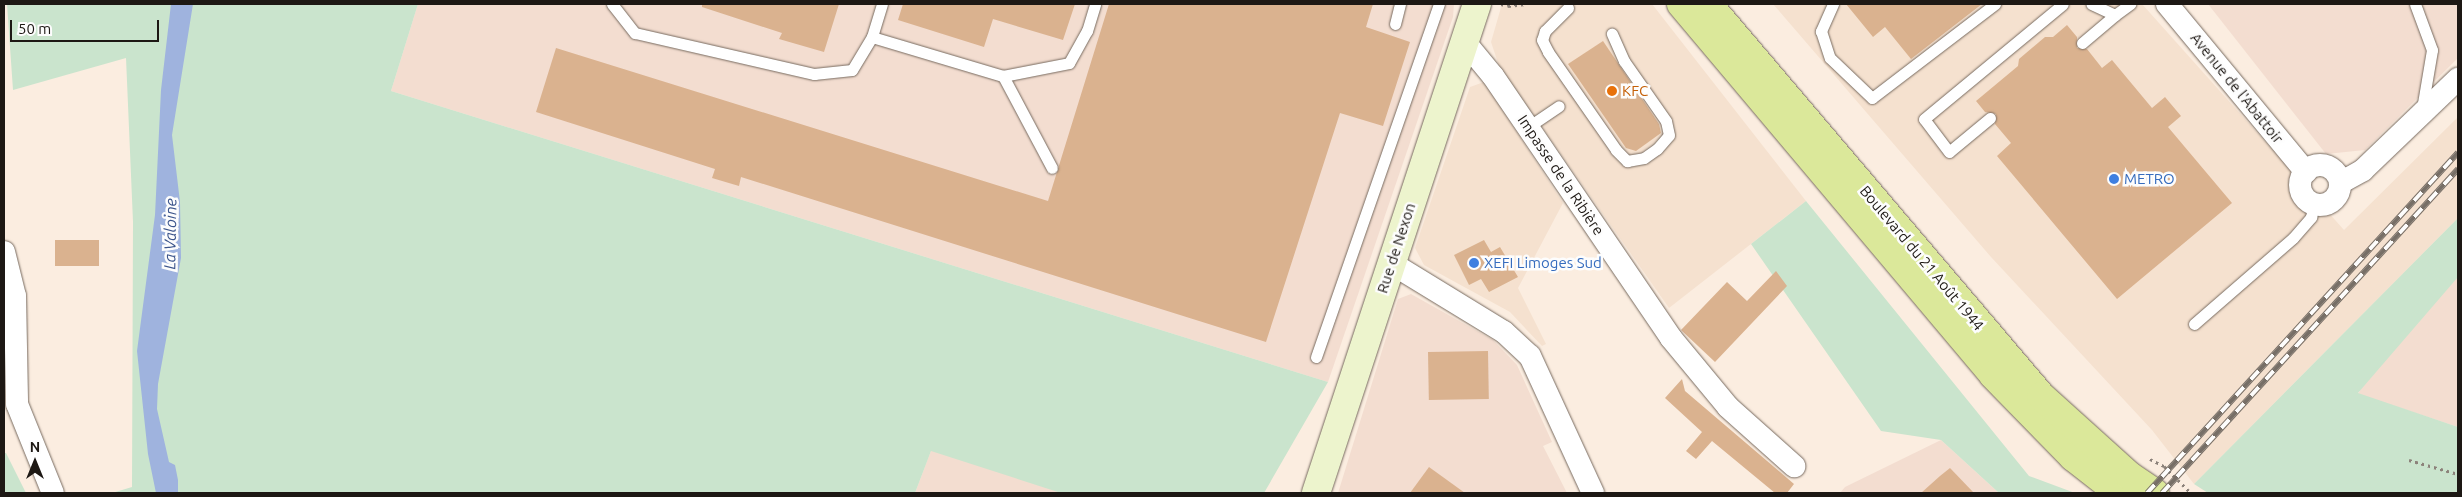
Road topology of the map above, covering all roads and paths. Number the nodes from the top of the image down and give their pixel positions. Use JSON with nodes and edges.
{"nodes":[{"id":1,"x":612,"y":4,"type":"edge"},
{"id":2,"x":882,"y":4,"type":"edge"},
{"id":3,"x":1095,"y":4,"type":"edge"},
{"id":4,"x":1400,"y":4,"type":"edge"},
{"id":5,"x":1439,"y":4,"type":"edge"},
{"id":6,"x":1477,"y":4,"type":"edge"},
{"id":7,"x":1500,"y":4,"type":"edge"},
{"id":8,"x":1527,"y":4,"type":"edge"},
{"id":9,"x":1681,"y":4,"type":"edge"},
{"id":10,"x":1708,"y":4,"type":"edge"},
{"id":11,"x":1833,"y":4,"type":"edge"},
{"id":12,"x":1995,"y":4,"type":"edge"},
{"id":13,"x":2063,"y":4,"type":"edge"},
{"id":14,"x":2091,"y":4,"type":"edge"},
{"id":15,"x":2130,"y":4,"type":"edge"},
{"id":16,"x":2168,"y":4,"type":"edge"},
{"id":17,"x":2415,"y":4,"type":"edge"},
{"id":18,"x":1568,"y":8,"type":"dead end"},
{"id":19,"x":2115,"y":15,"type":"junction"},
{"id":20,"x":1395,"y":24,"type":"dead end"},
{"id":21,"x":1612,"y":34,"type":"dead end"},
{"id":22,"x":872,"y":37,"type":"junction"},
{"id":23,"x":1464,"y":41,"type":"junction"},
{"id":24,"x":2082,"y":43,"type":"dead end"},
{"id":25,"x":1003,"y":76,"type":"junction"},
{"id":26,"x":2458,"y":79,"type":"edge"},
{"id":27,"x":1559,"y":106,"type":"dead end"},
{"id":28,"x":2421,"y":116,"type":"junction"},
{"id":29,"x":1990,"y":118,"type":"dead end"},
{"id":30,"x":1528,"y":127,"type":"junction"},
{"id":31,"x":1052,"y":168,"type":"dead end"},
{"id":32,"x":2306,"y":172,"type":"junction"},
{"id":33,"x":2340,"y":184,"type":"junction"},
{"id":34,"x":2314,"y":204,"type":"junction"},
{"id":35,"x":4,"y":252,"type":"edge"},
{"id":36,"x":1391,"y":263,"type":"junction"},
{"id":37,"x":2194,"y":324,"type":"dead end"},
{"id":38,"x":1316,"y":357,"type":"dead end"},
{"id":39,"x":1328,"y":457,"type":"junction"},
{"id":40,"x":2409,"y":460,"type":"dead end"},
{"id":41,"x":1794,"y":466,"type":"dead end"},
{"id":42,"x":2458,"y":474,"type":"edge"},
{"id":43,"x":54,"y":493,"type":"edge"},
{"id":44,"x":1302,"y":493,"type":"edge"},
{"id":45,"x":1316,"y":493,"type":"edge"},
{"id":46,"x":1593,"y":493,"type":"edge"},
{"id":47,"x":2118,"y":493,"type":"edge"},
{"id":48,"x":2155,"y":493,"type":"edge"}],
"edges":[{"from":1,"to":22,"type":"lane"},
{"from":2,"to":22,"type":"lane"},
{"from":3,"to":25,"type":"lane"},
{"from":4,"to":20,"type":"lane"},
{"from":5,"to":38,"type":"lane"},
{"from":6,"to":23,"type":"main road","name":"Rue de Nexon"},
{"from":7,"to":8,"type":"path"},
{"from":9,"to":47,"type":"main road","name":"Boulevard du 21 Août 1944"},
{"from":10,"to":48,"type":"main road","name":"Boulevard du 21 Août 1944"},
{"from":11,"to":12,"type":"lane"},
{"from":13,"to":29,"type":"lane"},
{"from":14,"to":19,"type":"lane"},
{"from":15,"to":19,"type":"lane"},
{"from":16,"to":32,"type":"street","name":"Avenue de l'Abattoir"},
{"from":17,"to":28,"type":"lane"},
{"from":18,"to":21,"type":"lane"},
{"from":19,"to":24,"type":"lane"},
{"from":22,"to":25,"type":"lane"},
{"from":23,"to":30,"type":"street","name":"Impasse de la Ribière"},
{"from":23,"to":36,"type":"main road","name":"Rue de Nexon"},
{"from":25,"to":31,"type":"lane"},
{"from":26,"to":28,"type":"street"},
{"from":27,"to":30,"type":"lane"},
{"from":28,"to":33,"type":"street"},
{"from":30,"to":41,"type":"street","name":"Impasse de la Ribière"},
{"from":32,"to":33,"type":"street"},
{"from":32,"to":34,"type":"street"},
{"from":33,"to":34,"type":"street"},
{"from":34,"to":37,"type":"lane"},
{"from":35,"to":43,"type":"street"},
{"from":36,"to":39,"type":"main road","name":"Rue de Nexon"},
{"from":36,"to":46,"type":"street"},
{"from":39,"to":44,"type":"lane"},
{"from":39,"to":45,"type":"main road","name":"Rue de Nexon"},
{"from":40,"to":42,"type":"path"}]}
